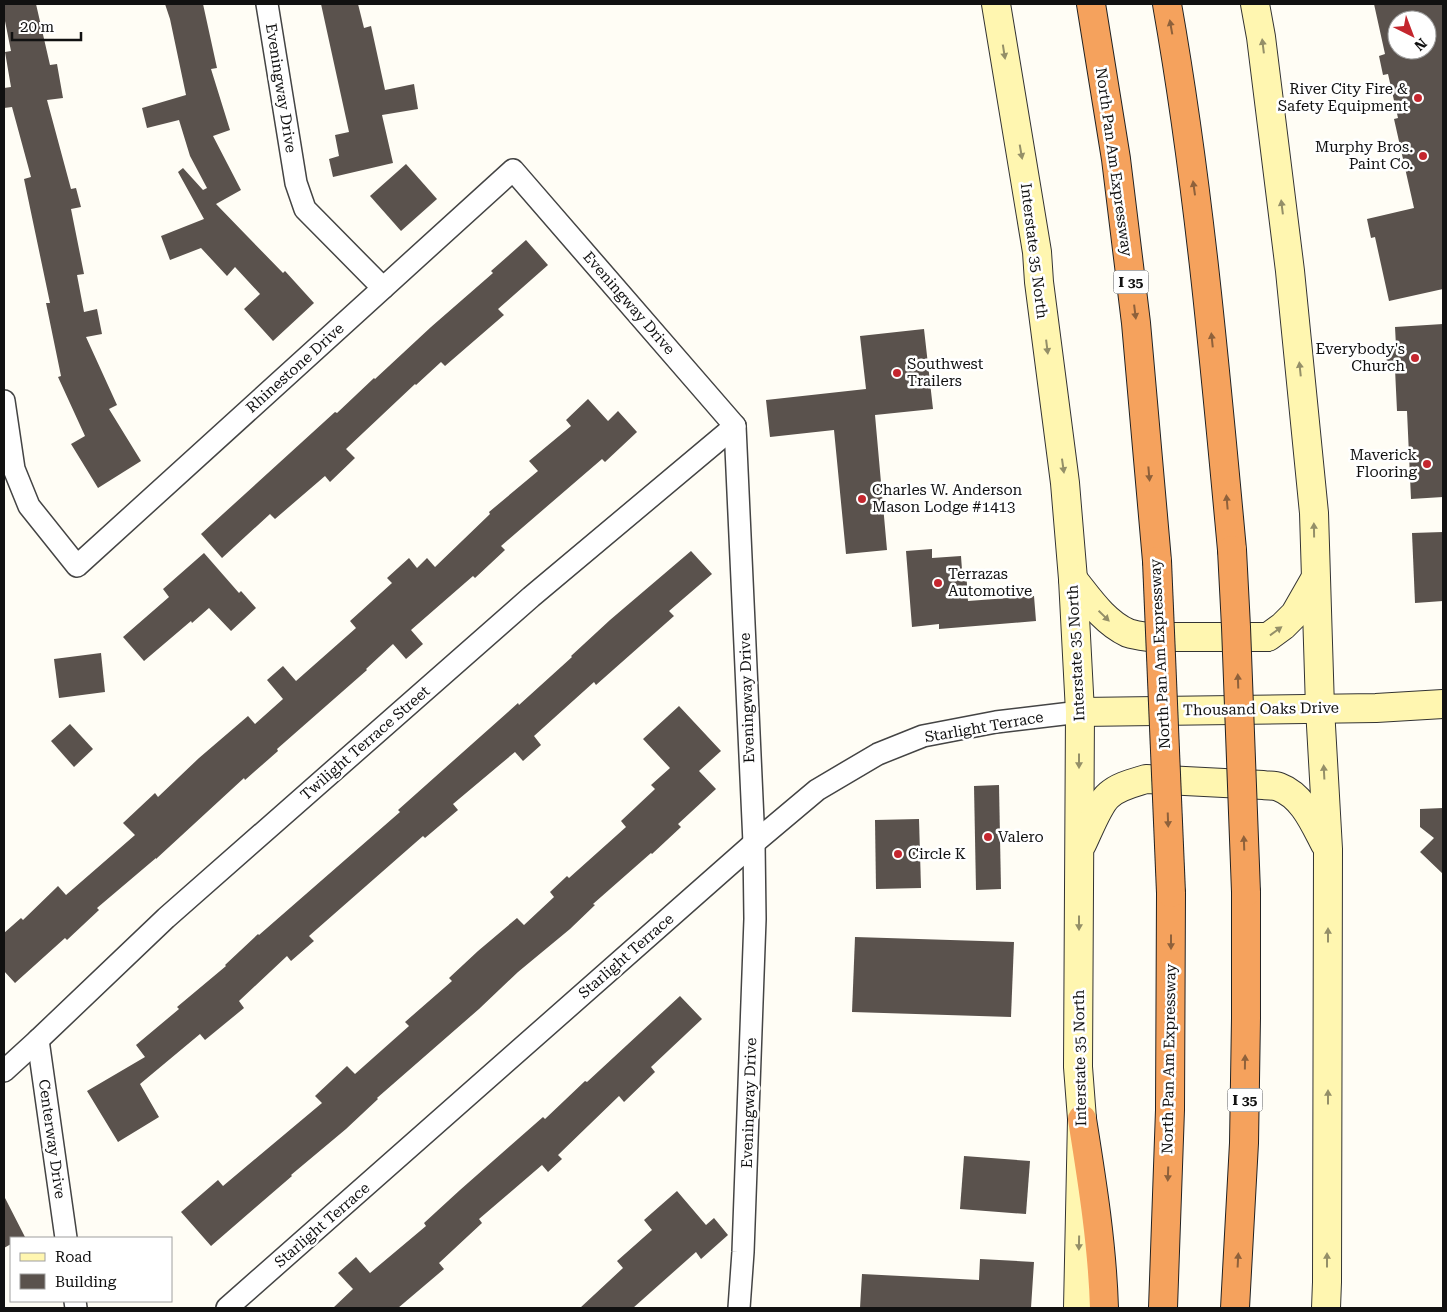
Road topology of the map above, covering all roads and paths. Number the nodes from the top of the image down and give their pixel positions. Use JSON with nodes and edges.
{"nodes":[{"id":1,"x":267,"y":4,"type":"edge"},
{"id":2,"x":996,"y":4,"type":"edge"},
{"id":3,"x":1091,"y":4,"type":"edge"},
{"id":4,"x":1167,"y":4,"type":"edge"},
{"id":5,"x":1255,"y":4,"type":"edge"},
{"id":6,"x":513,"y":170,"type":"joint"},
{"id":7,"x":383,"y":288,"type":"junction"},
{"id":8,"x":4,"y":401,"type":"edge"},
{"id":9,"x":735,"y":426,"type":"junction"},
{"id":10,"x":1073,"y":578,"type":"junction"},
{"id":11,"x":1315,"y":579,"type":"junction"},
{"id":12,"x":1443,"y":704,"type":"edge"},
{"id":13,"x":1320,"y":708,"type":"junction"},
{"id":14,"x":1080,"y":712,"type":"junction"},
{"id":15,"x":754,"y":843,"type":"junction"},
{"id":16,"x":1328,"y":849,"type":"junction"},
{"id":17,"x":1079,"y":851,"type":"junction"},
{"id":18,"x":38,"y":1040,"type":"junction"},
{"id":19,"x":4,"y":1071,"type":"edge"},
{"id":20,"x":1082,"y":1119,"type":"junction"},
{"id":21,"x":66,"y":1237,"type":"edge"},
{"id":22,"x":740,"y":1300,"type":"edge"},
{"id":23,"x":227,"y":1308,"type":"edge"},
{"id":24,"x":722,"y":1308,"type":"edge"},
{"id":25,"x":1078,"y":1308,"type":"edge"},
{"id":26,"x":1104,"y":1308,"type":"edge"},
{"id":27,"x":1163,"y":1308,"type":"edge"},
{"id":28,"x":1235,"y":1308,"type":"edge"},
{"id":29,"x":1326,"y":1308,"type":"edge"}],
"edges":[{"from":1,"to":7,"type":"street","name":"Eveningway Drive"},
{"from":2,"to":10,"type":"main road","name":"Interstate 35 North","one_way":true},
{"from":3,"to":27,"type":"highway","name":"North Pan Am Expressway","number":"I 35","one_way":true,"bridge":true},
{"from":28,"to":4,"type":"highway","number":"I 35","one_way":true,"bridge":true},
{"from":11,"to":5,"type":"main road","one_way":true},
{"from":6,"to":7,"type":"street","name":"Rhinestone Drive"},
{"from":6,"to":9,"type":"street","name":"Eveningway Drive"},
{"from":7,"to":8,"type":"street","name":"Rhinestone Drive"},
{"from":9,"to":15,"type":"street","name":"Eveningway Drive"},
{"from":9,"to":18,"type":"street","name":"Twilight Terrace Street"},
{"from":10,"to":11,"type":"main road","one_way":true},
{"from":10,"to":14,"type":"main road","name":"Interstate 35 North"},
{"from":11,"to":13,"type":"main road"},
{"from":12,"to":13,"type":"main road","name":"Thousand Oaks Drive"},
{"from":13,"to":14,"type":"main road","name":"Thousand Oaks Drive"},
{"from":16,"to":13,"type":"main road","one_way":true},
{"from":14,"to":15,"type":"street","name":"Starlight Terrace"},
{"from":14,"to":17,"type":"main road","name":"Interstate 35 North","one_way":true},
{"from":15,"to":22,"type":"street","name":"Eveningway Drive"},
{"from":15,"to":23,"type":"street","name":"Starlight Terrace"},
{"from":16,"to":17,"type":"main road"},
{"from":29,"to":16,"type":"main road","one_way":true},
{"from":17,"to":20,"type":"main road","name":"Interstate 35 North","one_way":true},
{"from":18,"to":19,"type":"street","name":"Twilight Terrace Street"},
{"from":18,"to":21,"type":"street","name":"Centerway Drive"},
{"from":20,"to":25,"type":"main road","name":"Interstate 35 North","one_way":true},
{"from":20,"to":26,"type":"highway"},
{"from":22,"to":24,"type":"street"}]}
